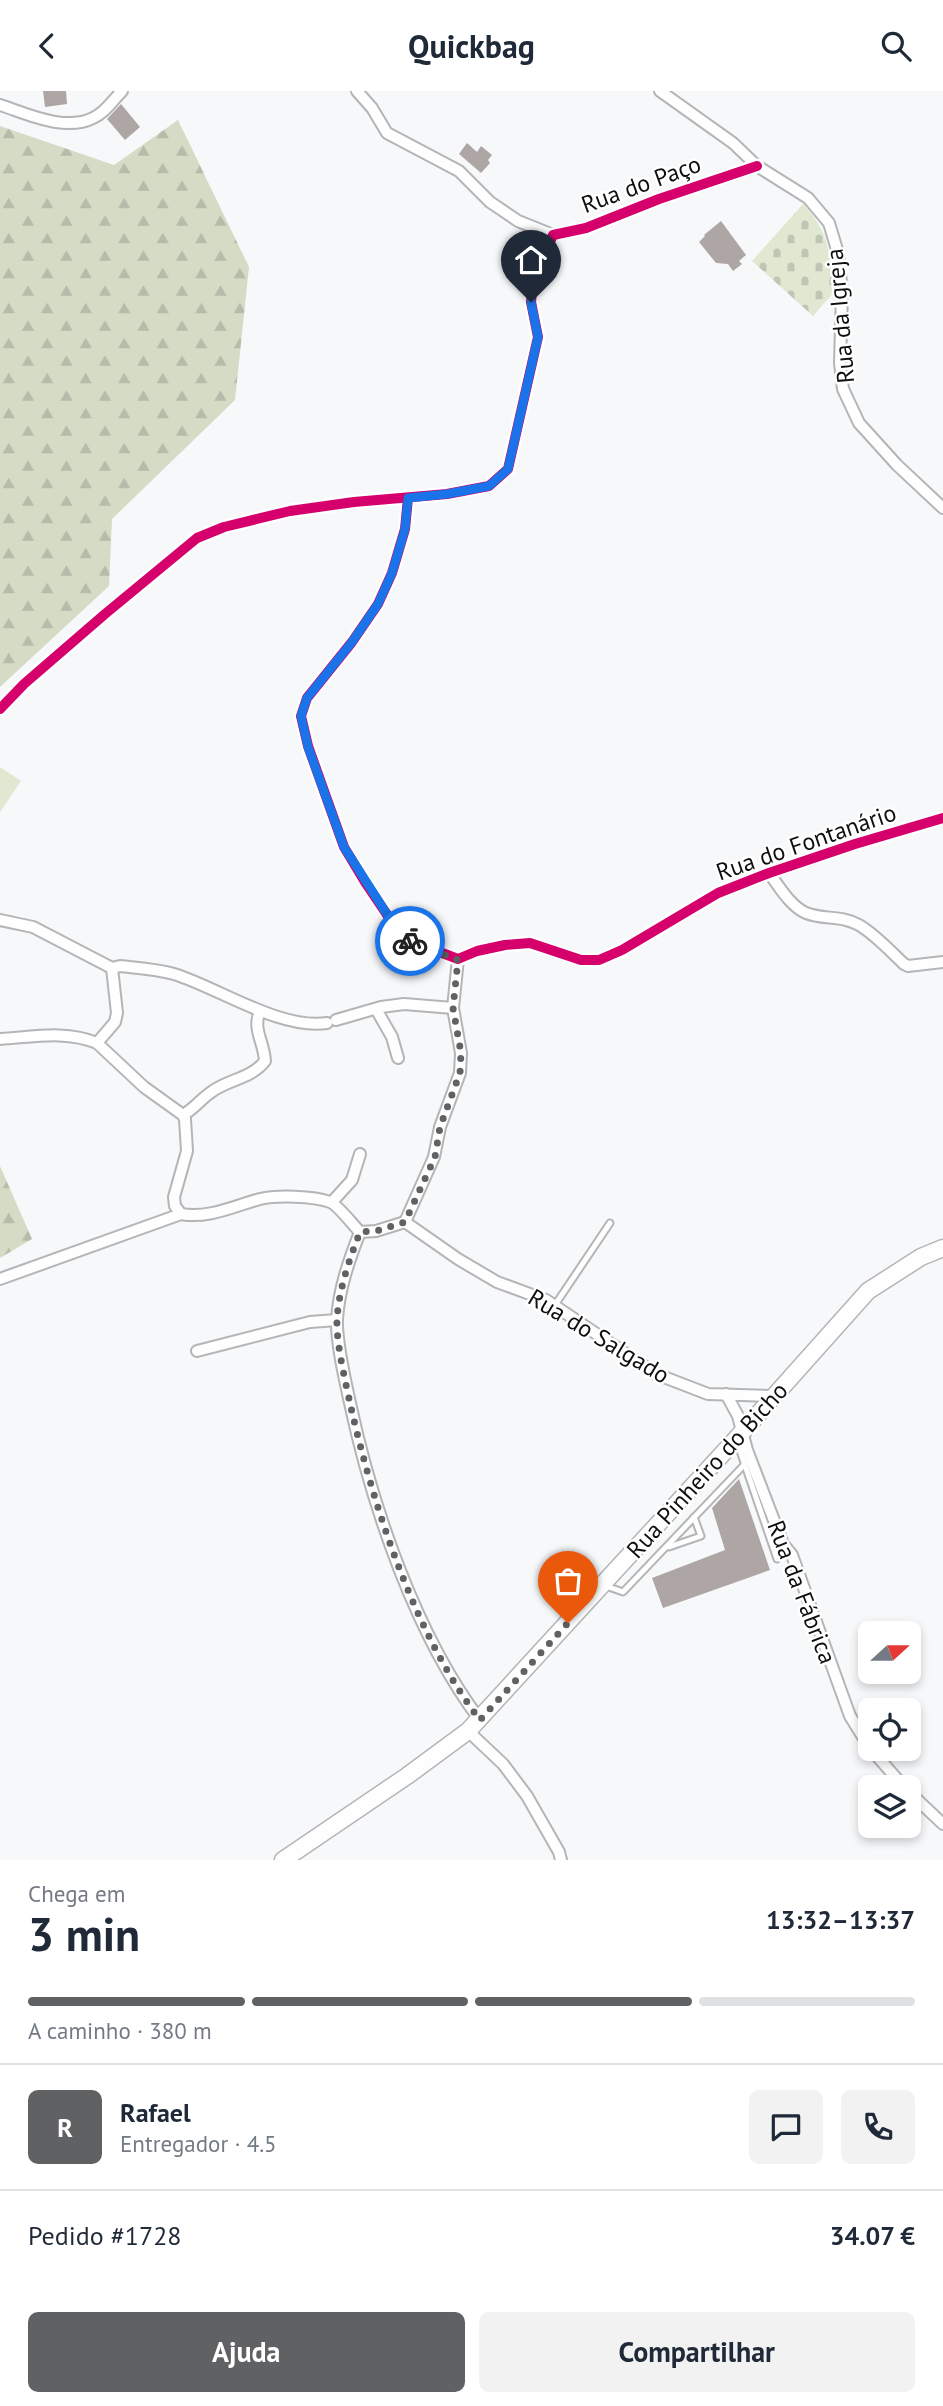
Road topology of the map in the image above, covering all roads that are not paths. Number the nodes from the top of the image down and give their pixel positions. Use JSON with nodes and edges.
{"nodes":[{"id":1,"x":122,"y":91,"type":"edge"},
{"id":2,"x":358,"y":91,"type":"edge"},
{"id":3,"x":660,"y":91,"type":"edge"},
{"id":4,"x":0,"y":105,"type":"edge"},
{"id":5,"x":757,"y":166,"type":"junction"},
{"id":6,"x":553,"y":235,"type":"junction"},
{"id":7,"x":408,"y":498,"type":"junction"},
{"id":8,"x":943,"y":508,"type":"edge"},
{"id":9,"x":0,"y":709,"type":"edge"},
{"id":10,"x":943,"y":818,"type":"edge"},
{"id":11,"x":769,"y":873,"type":"junction"},
{"id":12,"x":0,"y":921,"type":"edge"},
{"id":13,"x":458,"y":960,"type":"junction"},
{"id":14,"x":943,"y":962,"type":"edge"},
{"id":15,"x":112,"y":968,"type":"junction"},
{"id":16,"x":453,"y":1008,"type":"junction"},
{"id":17,"x":376,"y":1009,"type":"junction"},
{"id":18,"x":260,"y":1011,"type":"junction"},
{"id":19,"x":0,"y":1039,"type":"edge"},
{"id":20,"x":97,"y":1044,"type":"junction"},
{"id":21,"x":398,"y":1058,"type":"dead end"},
{"id":22,"x":183,"y":1115,"type":"junction"},
{"id":23,"x":360,"y":1154,"type":"dead end"},
{"id":24,"x":332,"y":1202,"type":"junction"},
{"id":25,"x":181,"y":1214,"type":"junction"},
{"id":26,"x":405,"y":1222,"type":"junction"},
{"id":27,"x":610,"y":1223,"type":"dead end"},
{"id":28,"x":360,"y":1232,"type":"junction"},
{"id":29,"x":943,"y":1248,"type":"edge"},
{"id":30,"x":0,"y":1279,"type":"edge"},
{"id":31,"x":554,"y":1305,"type":"junction"},
{"id":32,"x":337,"y":1321,"type":"junction"},
{"id":33,"x":197,"y":1351,"type":"dead end"},
{"id":34,"x":726,"y":1394,"type":"junction"},
{"id":35,"x":774,"y":1396,"type":"junction"},
{"id":36,"x":740,"y":1435,"type":"junction"},
{"id":37,"x":745,"y":1464,"type":"junction"},
{"id":38,"x":694,"y":1517,"type":"junction"},
{"id":39,"x":666,"y":1548,"type":"junction"},
{"id":40,"x":777,"y":1559,"type":"dead end"},
{"id":41,"x":603,"y":1585,"type":"junction"},
{"id":42,"x":474,"y":1725,"type":"junction"},
{"id":43,"x":858,"y":1729,"type":"edge"},
{"id":44,"x":881,"y":1761,"type":"edge"},
{"id":45,"x":894,"y":1775,"type":"edge"},
{"id":46,"x":921,"y":1803,"type":"edge"},
{"id":47,"x":943,"y":1823,"type":"edge"},
{"id":48,"x":283,"y":1860,"type":"edge"},
{"id":49,"x":561,"y":1860,"type":"edge"}],
"edges":[{"from":1,"to":4,"type":"street"},
{"from":2,"to":6,"type":"street"},
{"from":3,"to":5,"type":"street","name":"Rua da Igreja"},
{"from":5,"to":6,"type":"street","name":"Rua do Paço"},
{"from":5,"to":8,"type":"street","name":"Rua da Igreja"},
{"from":6,"to":7,"type":"street"},
{"from":7,"to":9,"type":"street"},
{"from":7,"to":13,"type":"street"},
{"from":10,"to":11,"type":"street","name":"Rua do Fontanário"},
{"from":11,"to":13,"type":"street","name":"Rua do Fontanário"},
{"from":11,"to":14,"type":"street"},
{"from":12,"to":15,"type":"street"},
{"from":13,"to":16,"type":"street"},
{"from":15,"to":18,"type":"street"},
{"from":15,"to":20,"type":"street"},
{"from":16,"to":17,"type":"street"},
{"from":16,"to":26,"type":"street"},
{"from":17,"to":18,"type":"street"},
{"from":17,"to":21,"type":"street"},
{"from":18,"to":22,"type":"street"},
{"from":19,"to":20,"type":"street"},
{"from":20,"to":22,"type":"street"},
{"from":22,"to":25,"type":"street"},
{"from":23,"to":24,"type":"street"},
{"from":24,"to":25,"type":"street"},
{"from":24,"to":28,"type":"street"},
{"from":25,"to":30,"type":"street"},
{"from":26,"to":28,"type":"street"},
{"from":26,"to":31,"type":"street","name":"Rua do Salgado"},
{"from":27,"to":31,"type":"lane"},
{"from":28,"to":32,"type":"street"},
{"from":29,"to":35,"type":"main road","name":"Rua Pinheiro do Bicho"},
{"from":31,"to":34,"type":"street","name":"Rua do Salgado"},
{"from":32,"to":33,"type":"street"},
{"from":32,"to":42,"type":"street"},
{"from":34,"to":35,"type":"street","name":"Rua do Salgado"},
{"from":34,"to":36,"type":"street"},
{"from":35,"to":36,"type":"main road","name":"Rua Pinheiro do Bicho"},
{"from":36,"to":37,"type":"lane"},
{"from":36,"to":41,"type":"main road","name":"Rua Pinheiro do Bicho"},
{"from":36,"to":43,"type":"street","name":"Rua da Fábrica"},
{"from":37,"to":38,"type":"lane"},
{"from":37,"to":40,"type":"lane"},
{"from":38,"to":39,"type":"lane"},
{"from":38,"to":39,"type":"lane"},
{"from":39,"to":41,"type":"lane"},
{"from":41,"to":42,"type":"main road","name":"Rua Pinheiro do Bicho"},
{"from":42,"to":48,"type":"main road","name":"Rua Pinheiro do Bicho"},
{"from":42,"to":49,"type":"street"},
{"from":44,"to":45,"type":"street","name":"Rua da Fábrica"},
{"from":46,"to":47,"type":"street"}]}
